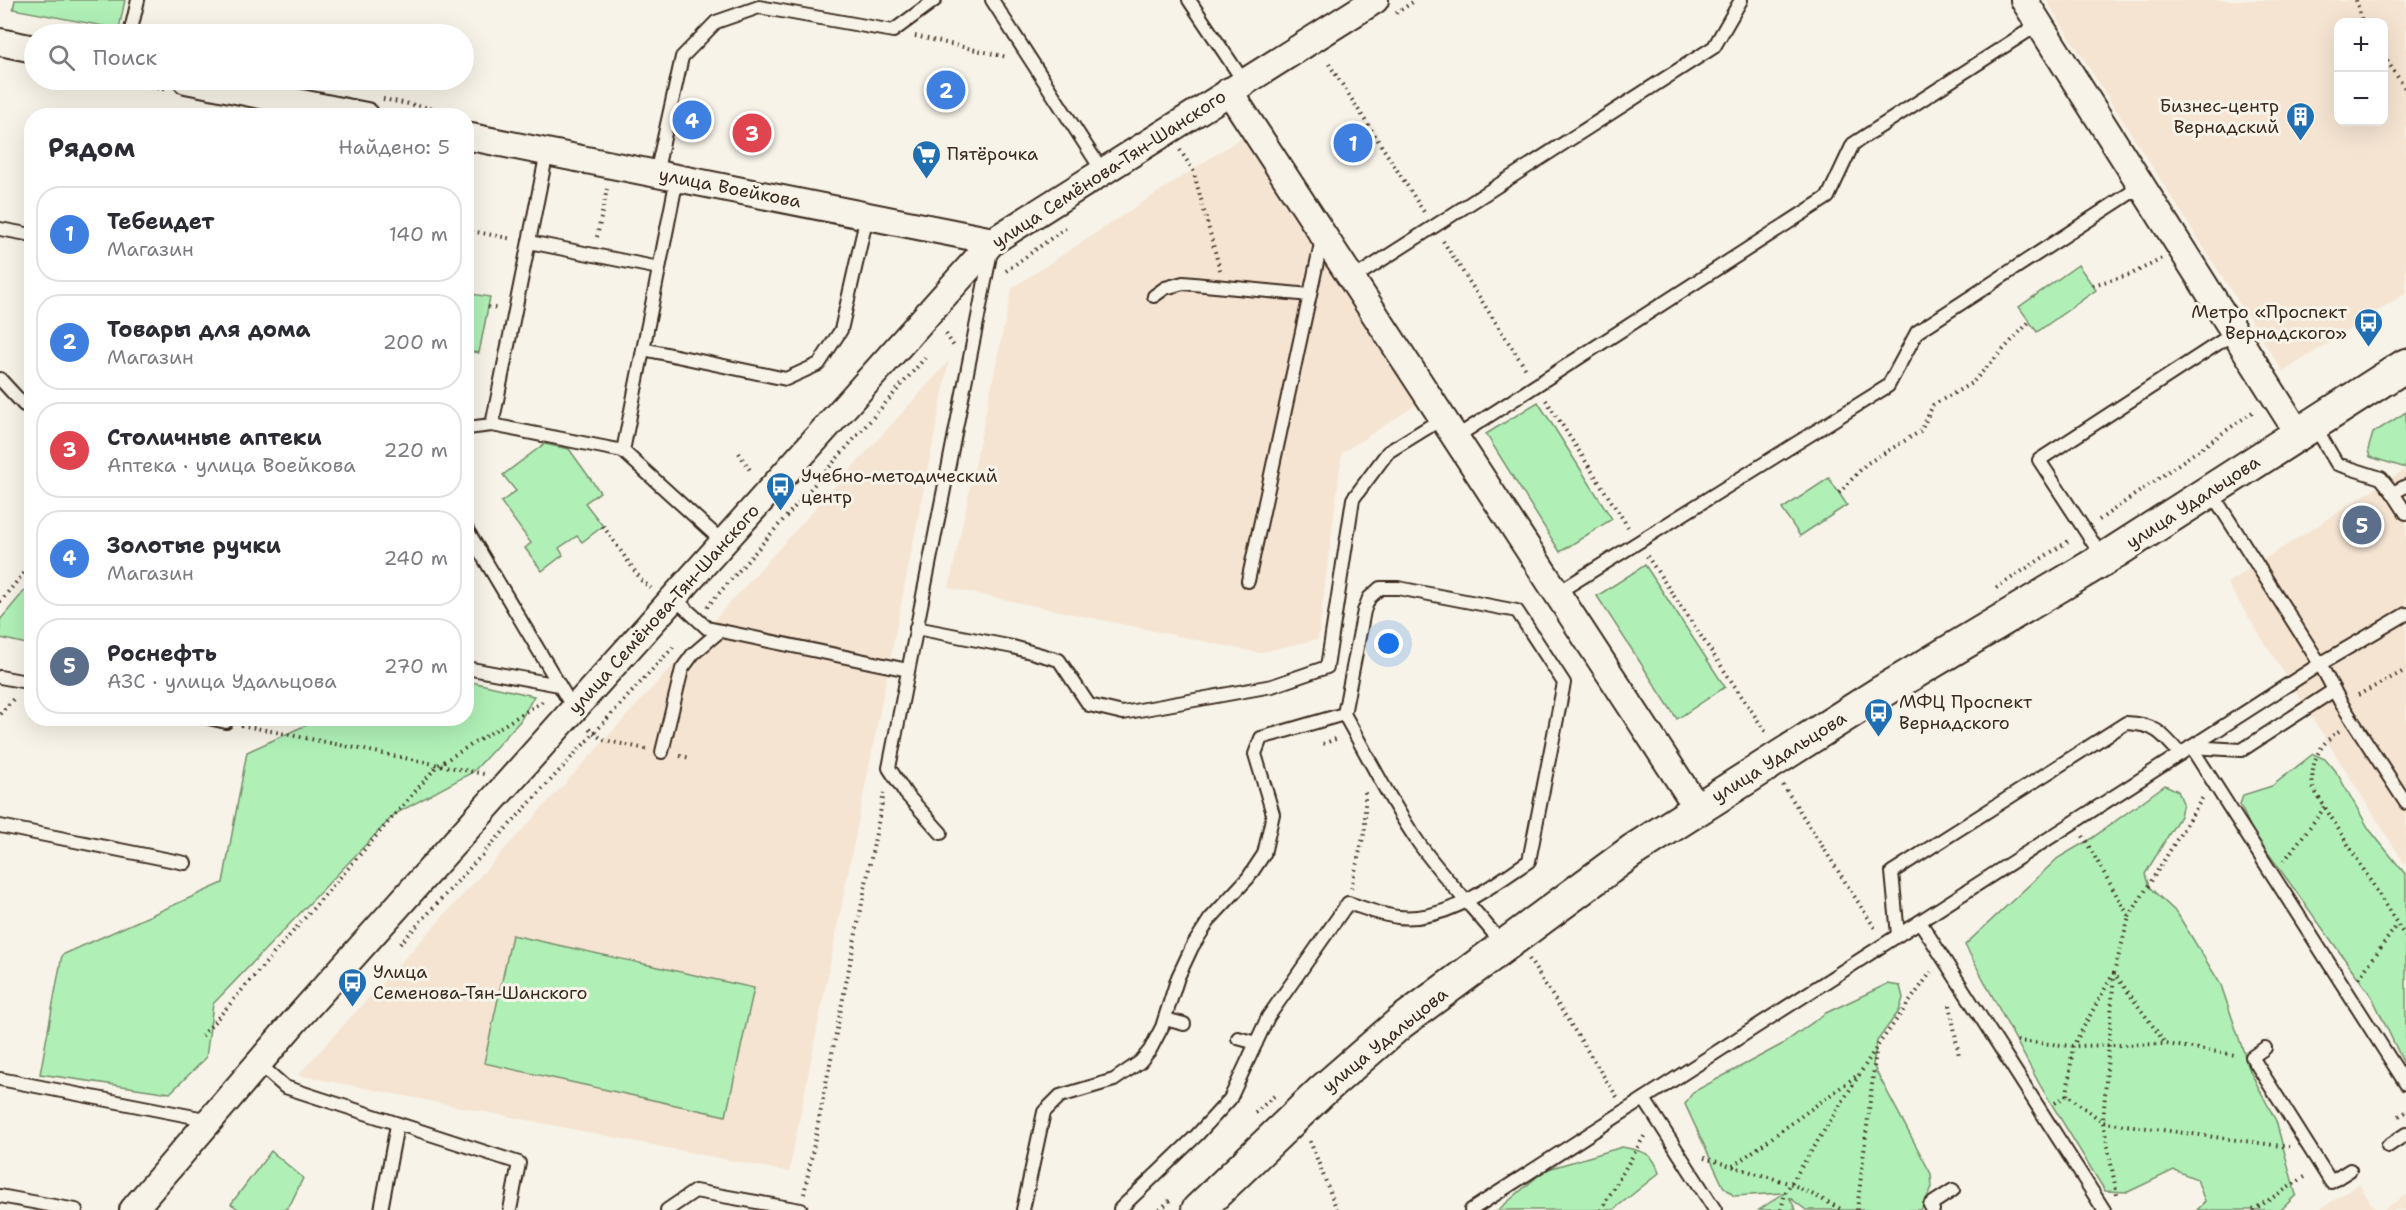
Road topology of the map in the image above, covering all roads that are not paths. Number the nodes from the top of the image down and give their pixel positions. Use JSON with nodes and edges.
{"nodes":[{"id":1,"x":138,"y":0,"type":"edge"},
{"id":2,"x":935,"y":0,"type":"edge"},
{"id":3,"x":992,"y":0,"type":"edge"},
{"id":4,"x":1189,"y":0,"type":"edge"},
{"id":5,"x":1375,"y":0,"type":"edge"},
{"id":6,"x":1742,"y":0,"type":"edge"},
{"id":7,"x":2024,"y":0,"type":"edge"},
{"id":8,"x":132,"y":24,"type":"edge"},
{"id":9,"x":2039,"y":24,"type":"junction"},
{"id":10,"x":0,"y":42,"type":"edge"},
{"id":11,"x":24,"y":47,"type":"edge"},
{"id":12,"x":1237,"y":86,"type":"junction"},
{"id":13,"x":255,"y":90,"type":"edge"},
{"id":14,"x":373,"y":107,"type":"edge"},
{"id":15,"x":474,"y":128,"type":"edge"},
{"id":16,"x":547,"y":152,"type":"junction"},
{"id":17,"x":1103,"y":172,"type":"junction"},
{"id":18,"x":667,"y":176,"type":"junction"},
{"id":19,"x":2141,"y":186,"type":"junction"},
{"id":20,"x":867,"y":216,"type":"junction"},
{"id":21,"x":0,"y":229,"type":"edge"},
{"id":22,"x":24,"y":234,"type":"edge"},
{"id":23,"x":1323,"y":235,"type":"junction"},
{"id":24,"x":993,"y":241,"type":"junction"},
{"id":25,"x":529,"y":242,"type":"junction"},
{"id":26,"x":659,"y":268,"type":"junction"},
{"id":27,"x":1352,"y":279,"type":"junction"},
{"id":28,"x":1310,"y":295,"type":"junction"},
{"id":29,"x":1154,"y":296,"type":"dead end"},
{"id":30,"x":2234,"y":333,"type":"junction"},
{"id":31,"x":643,"y":349,"type":"junction"},
{"id":32,"x":2406,"y":365,"type":"edge"},
{"id":33,"x":0,"y":379,"type":"edge"},
{"id":34,"x":24,"y":405,"type":"edge"},
{"id":35,"x":492,"y":425,"type":"junction"},
{"id":36,"x":474,"y":428,"type":"edge"},
{"id":37,"x":1449,"y":428,"type":"junction"},
{"id":38,"x":2305,"y":428,"type":"junction"},
{"id":39,"x":623,"y":451,"type":"junction"},
{"id":40,"x":2406,"y":486,"type":"edge"},
{"id":41,"x":2210,"y":491,"type":"junction"},
{"id":42,"x":2393,"y":493,"type":"junction"},
{"id":43,"x":2406,"y":513,"type":"edge"},
{"id":44,"x":474,"y":542,"type":"edge"},
{"id":45,"x":724,"y":543,"type":"junction"},
{"id":46,"x":2104,"y":559,"type":"junction"},
{"id":47,"x":1248,"y":581,"type":"dead end"},
{"id":48,"x":1557,"y":593,"type":"junction"},
{"id":49,"x":666,"y":596,"type":"junction"},
{"id":50,"x":2406,"y":614,"type":"edge"},
{"id":51,"x":916,"y":628,"type":"junction"},
{"id":52,"x":720,"y":631,"type":"junction"},
{"id":53,"x":2320,"y":664,"type":"junction"},
{"id":54,"x":474,"y":670,"type":"edge"},
{"id":55,"x":908,"y":670,"type":"junction"},
{"id":56,"x":0,"y":677,"type":"edge"},
{"id":57,"x":24,"y":682,"type":"edge"},
{"id":58,"x":556,"y":690,"type":"junction"},
{"id":59,"x":2334,"y":690,"type":"junction"},
{"id":60,"x":576,"y":707,"type":"junction"},
{"id":61,"x":1344,"y":714,"type":"junction"},
{"id":62,"x":2186,"y":751,"type":"junction"},
{"id":63,"x":662,"y":752,"type":"dead end"},
{"id":64,"x":2406,"y":803,"type":"edge"},
{"id":65,"x":1698,"y":808,"type":"junction"},
{"id":66,"x":0,"y":827,"type":"edge"},
{"id":67,"x":941,"y":833,"type":"dead end"},
{"id":68,"x":185,"y":863,"type":"dead end"},
{"id":69,"x":1468,"y":902,"type":"junction"},
{"id":70,"x":1920,"y":922,"type":"junction"},
{"id":71,"x":1898,"y":935,"type":"junction"},
{"id":72,"x":1516,"y":952,"type":"junction"},
{"id":73,"x":1165,"y":1019,"type":"junction"},
{"id":74,"x":1184,"y":1024,"type":"dead end"},
{"id":75,"x":1238,"y":1038,"type":"dead end"},
{"id":76,"x":1256,"y":1044,"type":"junction"},
{"id":77,"x":2265,"y":1048,"type":"dead end"},
{"id":78,"x":259,"y":1064,"type":"junction"},
{"id":79,"x":0,"y":1079,"type":"edge"},
{"id":80,"x":2406,"y":1084,"type":"edge"},
{"id":81,"x":1644,"y":1099,"type":"junction"},
{"id":82,"x":210,"y":1120,"type":"junction"},
{"id":83,"x":397,"y":1125,"type":"junction"},
{"id":84,"x":2406,"y":1134,"type":"edge"},
{"id":85,"x":2388,"y":1146,"type":"dead end"},
{"id":86,"x":2350,"y":1170,"type":"dead end"},
{"id":87,"x":1953,"y":1190,"type":"dead end"},
{"id":88,"x":0,"y":1196,"type":"edge"},
{"id":89,"x":1120,"y":1209,"type":"edge"},
{"id":90,"x":76,"y":1210,"type":"edge"},
{"id":91,"x":133,"y":1210,"type":"edge"},
{"id":92,"x":381,"y":1210,"type":"edge"},
{"id":93,"x":510,"y":1210,"type":"edge"},
{"id":94,"x":667,"y":1210,"type":"edge"},
{"id":95,"x":801,"y":1210,"type":"edge"},
{"id":96,"x":1023,"y":1210,"type":"edge"},
{"id":97,"x":1198,"y":1210,"type":"edge"},
{"id":98,"x":1471,"y":1210,"type":"edge"},
{"id":99,"x":1715,"y":1210,"type":"edge"},
{"id":100,"x":1933,"y":1210,"type":"edge"},
{"id":101,"x":2104,"y":1210,"type":"edge"}],
"edges":[{"from":1,"to":8,"type":"lane"},
{"from":2,"to":18,"type":"lane"},
{"from":3,"to":17,"type":"lane"},
{"from":4,"to":12,"type":"lane"},
{"from":5,"to":12,"type":"street","name":"улица Семёнова-Тян-Шанского"},
{"from":6,"to":27,"type":"lane"},
{"from":7,"to":9,"type":"street"},
{"from":9,"to":19,"type":"street"},
{"from":9,"to":37,"type":"lane"},
{"from":10,"to":11,"type":"street"},
{"from":12,"to":17,"type":"street","name":"улица Семёнова-Тян-Шанского"},
{"from":12,"to":23,"type":"street"},
{"from":13,"to":14,"type":"street"},
{"from":15,"to":16,"type":"street","name":"улица Воейкова"},
{"from":16,"to":18,"type":"street","name":"улица Воейкова"},
{"from":16,"to":25,"type":"lane"},
{"from":17,"to":24,"type":"street","name":"улица Семёнова-Тян-Шанского"},
{"from":18,"to":20,"type":"street","name":"улица Воейкова"},
{"from":18,"to":26,"type":"lane"},
{"from":19,"to":30,"type":"street"},
{"from":19,"to":48,"type":"lane"},
{"from":20,"to":24,"type":"street","name":"улица Воейкова"},
{"from":20,"to":31,"type":"lane"},
{"from":21,"to":22,"type":"lane"},
{"from":23,"to":27,"type":"street"},
{"from":23,"to":28,"type":"lane"},
{"from":24,"to":45,"type":"street","name":"улица Семёнова-Тян-Шанского"},
{"from":24,"to":51,"type":"lane"},
{"from":25,"to":26,"type":"lane"},
{"from":25,"to":35,"type":"lane"},
{"from":26,"to":31,"type":"lane"},
{"from":27,"to":37,"type":"street"},
{"from":28,"to":29,"type":"lane"},
{"from":28,"to":47,"type":"lane"},
{"from":30,"to":38,"type":"street"},
{"from":30,"to":46,"type":"lane"},
{"from":31,"to":39,"type":"lane"},
{"from":32,"to":38,"type":"street","name":"улица Удальцова"},
{"from":33,"to":34,"type":"lane"},
{"from":35,"to":36,"type":"lane"},
{"from":35,"to":39,"type":"lane"},
{"from":37,"to":48,"type":"street"},
{"from":37,"to":51,"type":"lane"},
{"from":38,"to":41,"type":"street","name":"улица Удальцова"},
{"from":38,"to":42,"type":"lane"},
{"from":39,"to":45,"type":"lane"},
{"from":40,"to":42,"type":"lane"},
{"from":41,"to":46,"type":"street","name":"улица Удальцова"},
{"from":41,"to":53,"type":"lane"},
{"from":42,"to":43,"type":"lane"},
{"from":44,"to":58,"type":"lane"},
{"from":45,"to":49,"type":"street","name":"улица Семёнова-Тян-Шанского"},
{"from":46,"to":65,"type":"street","name":"улица Удальцова"},
{"from":48,"to":65,"type":"street"},
{"from":49,"to":52,"type":"lane"},
{"from":49,"to":60,"type":"street","name":"улица Семёнова-Тян-Шанского"},
{"from":50,"to":53,"type":"lane"},
{"from":51,"to":55,"type":"lane"},
{"from":52,"to":55,"type":"lane"},
{"from":52,"to":63,"type":"lane"},
{"from":53,"to":59,"type":"lane"},
{"from":53,"to":62,"type":"lane"},
{"from":54,"to":58,"type":"lane"},
{"from":55,"to":67,"type":"lane"},
{"from":56,"to":57,"type":"lane"},
{"from":58,"to":60,"type":"lane"},
{"from":59,"to":62,"type":"lane"},
{"from":59,"to":64,"type":"lane"},
{"from":60,"to":78,"type":"street","name":"улица Семёнова-Тян-Шанского"},
{"from":61,"to":69,"type":"lane"},
{"from":61,"to":69,"type":"lane"},
{"from":61,"to":73,"type":"lane"},
{"from":62,"to":70,"type":"lane"},
{"from":62,"to":71,"type":"lane"},
{"from":62,"to":80,"type":"lane"},
{"from":65,"to":72,"type":"street","name":"улица Удальцова"},
{"from":66,"to":68,"type":"lane"},
{"from":69,"to":72,"type":"lane"},
{"from":69,"to":76,"type":"lane"},
{"from":70,"to":71,"type":"lane"},
{"from":70,"to":101,"type":"lane"},
{"from":71,"to":81,"type":"lane"},
{"from":72,"to":97,"type":"street","name":"улица Удальцова"},
{"from":73,"to":74,"type":"lane"},
{"from":73,"to":96,"type":"lane"},
{"from":75,"to":76,"type":"lane"},
{"from":76,"to":89,"type":"lane"},
{"from":77,"to":86,"type":"lane"},
{"from":78,"to":82,"type":"street","name":"улица Семёнова-Тян-Шанского"},
{"from":78,"to":83,"type":"lane"},
{"from":79,"to":82,"type":"lane"},
{"from":81,"to":98,"type":"lane"},
{"from":81,"to":99,"type":"lane"},
{"from":82,"to":91,"type":"street","name":"улица Семёнова-Тян-Шанского"},
{"from":83,"to":92,"type":"lane"},
{"from":83,"to":93,"type":"lane"},
{"from":84,"to":85,"type":"lane"},
{"from":87,"to":100,"type":"lane"},
{"from":88,"to":90,"type":"lane"},
{"from":94,"to":95,"type":"lane"}]}
